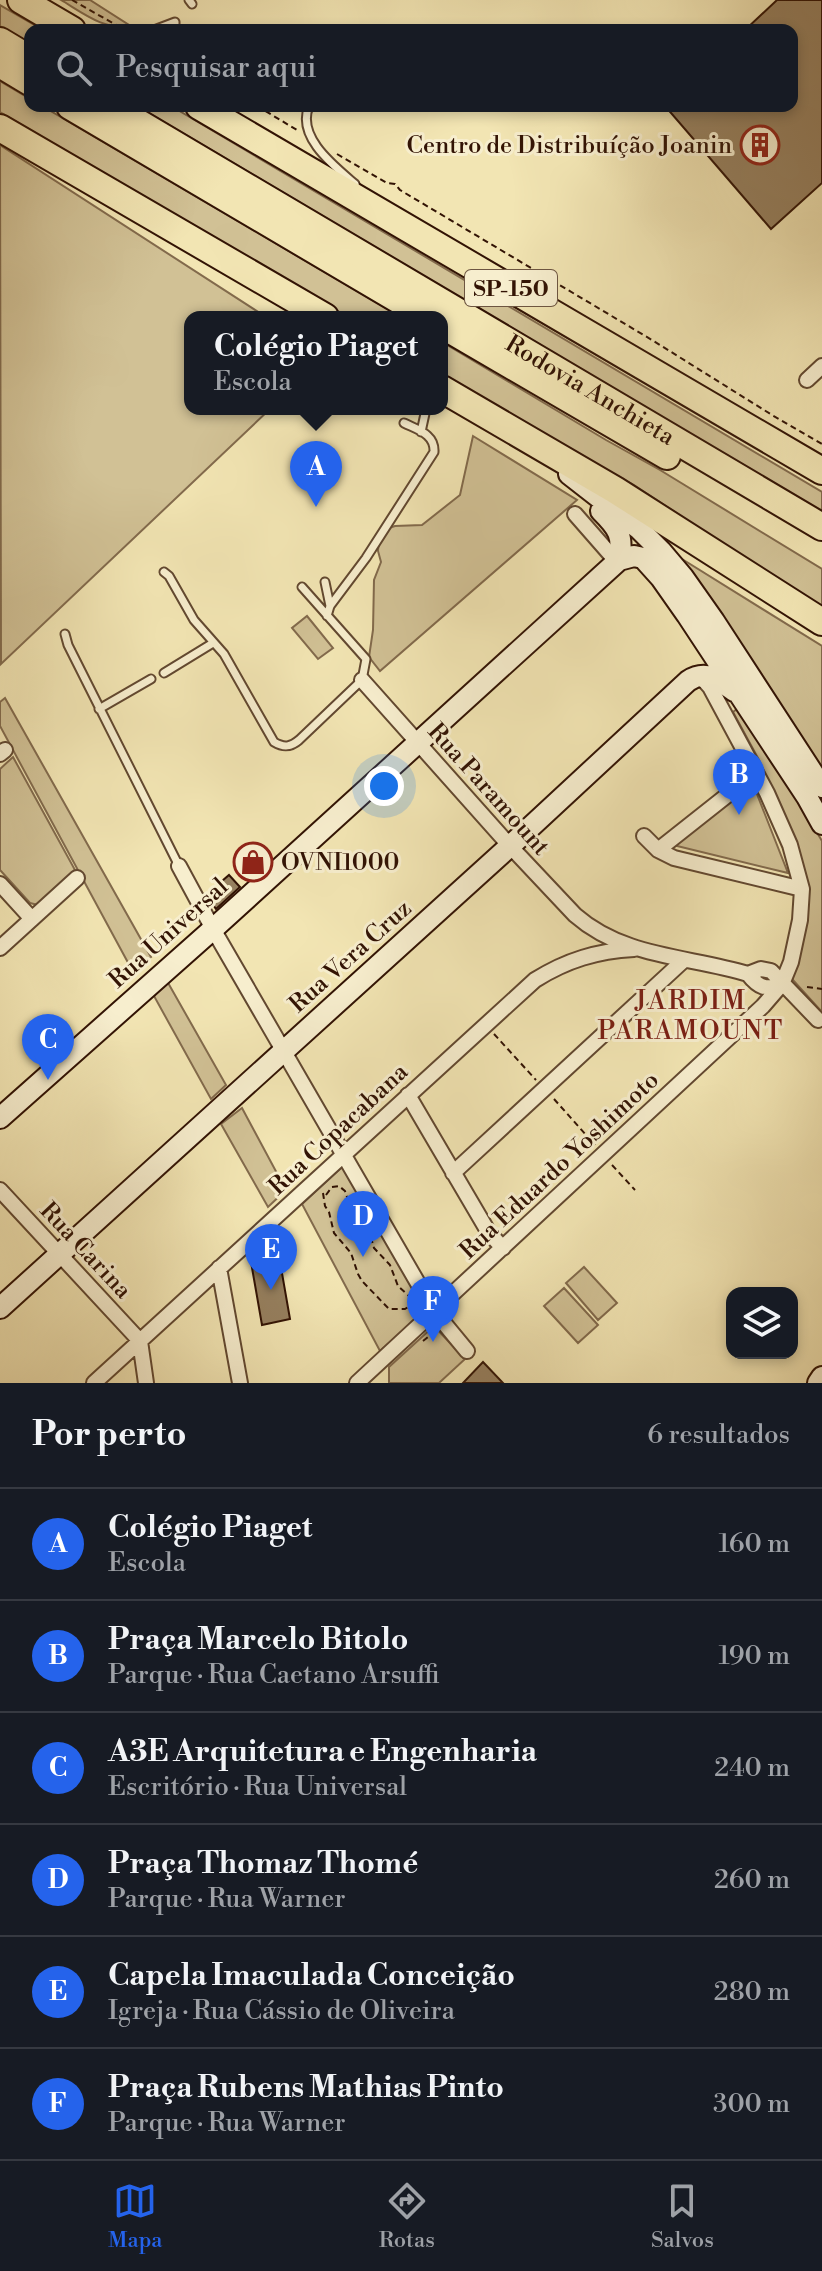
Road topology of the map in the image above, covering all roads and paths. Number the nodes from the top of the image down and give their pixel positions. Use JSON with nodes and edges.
{"nodes":[{"id":1,"x":21,"y":0,"type":"edge"},
{"id":2,"x":72,"y":21,"type":"edge"},
{"id":3,"x":0,"y":41,"type":"edge"},
{"id":4,"x":24,"y":55,"type":"edge"},
{"id":5,"x":0,"y":64,"type":"edge"},
{"id":6,"x":24,"y":78,"type":"edge"},
{"id":7,"x":80,"y":112,"type":"edge"},
{"id":8,"x":120,"y":112,"type":"edge"},
{"id":9,"x":213,"y":112,"type":"edge"},
{"id":10,"x":267,"y":112,"type":"edge"},
{"id":11,"x":308,"y":112,"type":"edge"},
{"id":12,"x":0,"y":128,"type":"edge"},
{"id":13,"x":313,"y":140,"type":"junction"},
{"id":14,"x":338,"y":154,"type":"dead end"},
{"id":15,"x":359,"y":188,"type":"dead end"},
{"id":16,"x":371,"y":197,"type":"dead end"},
{"id":17,"x":406,"y":226,"type":"junction"},
{"id":18,"x":315,"y":311,"type":"edge"},
{"id":19,"x":418,"y":311,"type":"edge"},
{"id":20,"x":448,"y":329,"type":"edge"},
{"id":21,"x":822,"y":366,"type":"edge"},
{"id":22,"x":807,"y":380,"type":"dead end"},
{"id":23,"x":448,"y":393,"type":"edge"},
{"id":24,"x":425,"y":415,"type":"edge"},
{"id":25,"x":404,"y":423,"type":"dead end"},
{"id":26,"x":421,"y":432,"type":"junction"},
{"id":27,"x":522,"y":436,"type":"junction"},
{"id":28,"x":822,"y":444,"type":"edge"},
{"id":29,"x":563,"y":470,"type":"junction"},
{"id":30,"x":822,"y":471,"type":"edge"},
{"id":31,"x":575,"y":514,"type":"dead end"},
{"id":32,"x":822,"y":527,"type":"edge"},
{"id":33,"x":822,"y":547,"type":"edge"},
{"id":34,"x":618,"y":561,"type":"junction"},
{"id":35,"x":164,"y":572,"type":"dead end"},
{"id":36,"x":325,"y":582,"type":"dead end"},
{"id":37,"x":302,"y":587,"type":"dead end"},
{"id":38,"x":330,"y":606,"type":"junction"},
{"id":39,"x":327,"y":616,"type":"junction"},
{"id":40,"x":822,"y":622,"type":"edge"},
{"id":41,"x":65,"y":634,"type":"dead end"},
{"id":42,"x":700,"y":635,"type":"junction"},
{"id":43,"x":213,"y":643,"type":"junction"},
{"id":44,"x":164,"y":673,"type":"dead end"},
{"id":45,"x":699,"y":675,"type":"junction"},
{"id":46,"x":151,"y":679,"type":"dead end"},
{"id":47,"x":362,"y":680,"type":"junction"},
{"id":48,"x":741,"y":696,"type":"junction"},
{"id":49,"x":99,"y":709,"type":"junction"},
{"id":50,"x":418,"y":743,"type":"junction"},
{"id":51,"x":749,"y":778,"type":"dead end"},
{"id":52,"x":822,"y":787,"type":"edge"},
{"id":53,"x":822,"y":824,"type":"edge"},
{"id":54,"x":644,"y":836,"type":"dead end"},
{"id":55,"x":510,"y":846,"type":"junction"},
{"id":56,"x":658,"y":850,"type":"junction"},
{"id":57,"x":179,"y":866,"type":"joint"},
{"id":58,"x":77,"y":878,"type":"dead end"},
{"id":59,"x":0,"y":884,"type":"edge"},
{"id":60,"x":802,"y":889,"type":"junction"},
{"id":61,"x":32,"y":919,"type":"junction"},
{"id":62,"x":586,"y":925,"type":"junction"},
{"id":63,"x":213,"y":929,"type":"junction"},
{"id":64,"x":0,"y":948,"type":"edge"},
{"id":65,"x":634,"y":949,"type":"junction"},
{"id":66,"x":601,"y":952,"type":"junction"},
{"id":67,"x":684,"y":960,"type":"junction"},
{"id":68,"x":782,"y":984,"type":"junction"},
{"id":69,"x":818,"y":1020,"type":"dead end"},
{"id":70,"x":486,"y":1024,"type":"junction"},
{"id":71,"x":284,"y":1051,"type":"junction"},
{"id":72,"x":544,"y":1089,"type":"junction"},
{"id":73,"x":408,"y":1095,"type":"junction"},
{"id":74,"x":0,"y":1118,"type":"edge"},
{"id":75,"x":344,"y":1154,"type":"junction"},
{"id":76,"x":603,"y":1154,"type":"junction"},
{"id":77,"x":453,"y":1173,"type":"junction"},
{"id":78,"x":315,"y":1181,"type":"junction"},
{"id":79,"x":0,"y":1190,"type":"edge"},
{"id":80,"x":635,"y":1190,"type":"dead end"},
{"id":81,"x":325,"y":1196,"type":"junction"},
{"id":82,"x":503,"y":1248,"type":"junction"},
{"id":83,"x":61,"y":1253,"type":"junction"},
{"id":84,"x":219,"y":1268,"type":"junction"},
{"id":85,"x":0,"y":1308,"type":"edge"},
{"id":86,"x":432,"y":1320,"type":"junction"},
{"id":87,"x":140,"y":1341,"type":"junction"},
{"id":88,"x":425,"y":1341,"type":"dead end"},
{"id":89,"x":467,"y":1351,"type":"dead end"},
{"id":90,"x":822,"y":1377,"type":"edge"},
{"id":91,"x":94,"y":1383,"type":"edge"},
{"id":92,"x":146,"y":1383,"type":"edge"},
{"id":93,"x":240,"y":1383,"type":"edge"},
{"id":94,"x":357,"y":1383,"type":"edge"},
{"id":95,"x":818,"y":1383,"type":"edge"}],
"edges":[{"from":1,"to":2,"type":"highway"},
{"from":3,"to":4,"type":"highway"},
{"from":5,"to":6,"type":"highway"},
{"from":7,"to":19,"type":"highway"},
{"from":8,"to":32,"type":"highway","name":"Rodovia Anchieta","number":"SP-150"},
{"from":9,"to":17,"type":"highway","number":"SP-150"},
{"from":10,"to":13,"type":"path"},
{"from":11,"to":13,"type":"lane"},
{"from":12,"to":18,"type":"highway"},
{"from":13,"to":15,"type":"lane"},
{"from":14,"to":28,"type":"path"},
{"from":16,"to":17,"type":"lane"},
{"from":17,"to":30,"type":"highway","number":"SP-150"},
{"from":20,"to":33,"type":"highway","name":"Rodovia Anchieta","number":"SP-150"},
{"from":21,"to":22,"type":"street"},
{"from":23,"to":27,"type":"highway"},
{"from":24,"to":26,"type":"lane"},
{"from":25,"to":26,"type":"lane"},
{"from":26,"to":38,"type":"lane"},
{"from":27,"to":29,"type":"street"},
{"from":27,"to":40,"type":"highway"},
{"from":29,"to":34,"type":"street"},
{"from":29,"to":52,"type":"street"},
{"from":31,"to":34,"type":"street"},
{"from":34,"to":42,"type":"street"},
{"from":34,"to":50,"type":"street","name":"Rua Universal"},
{"from":35,"to":43,"type":"lane"},
{"from":36,"to":38,"type":"lane"},
{"from":37,"to":39,"type":"lane"},
{"from":38,"to":39,"type":"lane"},
{"from":39,"to":47,"type":"lane"},
{"from":41,"to":49,"type":"lane"},
{"from":42,"to":45,"type":"street"},
{"from":42,"to":48,"type":"street"},
{"from":43,"to":44,"type":"lane"},
{"from":43,"to":47,"type":"lane"},
{"from":45,"to":48,"type":"street"},
{"from":45,"to":55,"type":"street","name":"Rua Vera Cruz"},
{"from":45,"to":60,"type":"street"},
{"from":46,"to":49,"type":"lane"},
{"from":47,"to":50,"type":"street","name":"Rua Paramount"},
{"from":48,"to":53,"type":"street"},
{"from":49,"to":57,"type":"lane"},
{"from":50,"to":55,"type":"street","name":"Rua Paramount"},
{"from":50,"to":63,"type":"street","name":"Rua Universal"},
{"from":51,"to":56,"type":"street"},
{"from":54,"to":56,"type":"street"},
{"from":55,"to":62,"type":"street","name":"Rua Paramount"},
{"from":55,"to":71,"type":"street","name":"Rua Vera Cruz"},
{"from":56,"to":60,"type":"street"},
{"from":57,"to":63,"type":"street"},
{"from":58,"to":61,"type":"street"},
{"from":59,"to":61,"type":"street"},
{"from":60,"to":68,"type":"street"},
{"from":61,"to":64,"type":"street"},
{"from":62,"to":65,"type":"street","name":"Rua Paramount"},
{"from":62,"to":66,"type":"street","name":"Rua Paramount"},
{"from":63,"to":71,"type":"street"},
{"from":63,"to":74,"type":"street","name":"Rua Universal"},
{"from":65,"to":66,"type":"street","name":"Rua Copacabana"},
{"from":65,"to":67,"type":"street","name":"Rua Paramount"},
{"from":66,"to":70,"type":"street","name":"Rua Copacabana"},
{"from":67,"to":68,"type":"street","name":"Rua Paramount"},
{"from":67,"to":72,"type":"street"},
{"from":68,"to":69,"type":"street"},
{"from":68,"to":76,"type":"street","name":"Rua Eduardo Yoshimoto"},
{"from":70,"to":72,"type":"path"},
{"from":70,"to":73,"type":"street","name":"Rua Copacabana"},
{"from":71,"to":75,"type":"street"},
{"from":71,"to":83,"type":"street","name":"Rua Vera Cruz"},
{"from":72,"to":76,"type":"path"},
{"from":72,"to":77,"type":"street"},
{"from":73,"to":75,"type":"street","name":"Rua Copacabana"},
{"from":73,"to":77,"type":"street"},
{"from":75,"to":78,"type":"street","name":"Rua Copacabana"},
{"from":75,"to":86,"type":"street"},
{"from":76,"to":80,"type":"path"},
{"from":76,"to":82,"type":"street","name":"Rua Eduardo Yoshimoto"},
{"from":77,"to":82,"type":"street"},
{"from":78,"to":81,"type":"path"},
{"from":78,"to":84,"type":"street","name":"Rua Copacabana"},
{"from":79,"to":83,"type":"street","name":"Rua Carina"},
{"from":81,"to":81,"type":"path"},
{"from":82,"to":86,"type":"street","name":"Rua Eduardo Yoshimoto"},
{"from":83,"to":85,"type":"street","name":"Rua Vera Cruz"},
{"from":83,"to":87,"type":"street","name":"Rua Carina"},
{"from":84,"to":87,"type":"street","name":"Rua Copacabana"},
{"from":84,"to":93,"type":"street"},
{"from":86,"to":88,"type":"path"},
{"from":86,"to":89,"type":"street"},
{"from":86,"to":94,"type":"street","name":"Rua Eduardo Yoshimoto"},
{"from":87,"to":91,"type":"street","name":"Rua Copacabana"},
{"from":87,"to":92,"type":"street"},
{"from":90,"to":95,"type":"street"}]}
